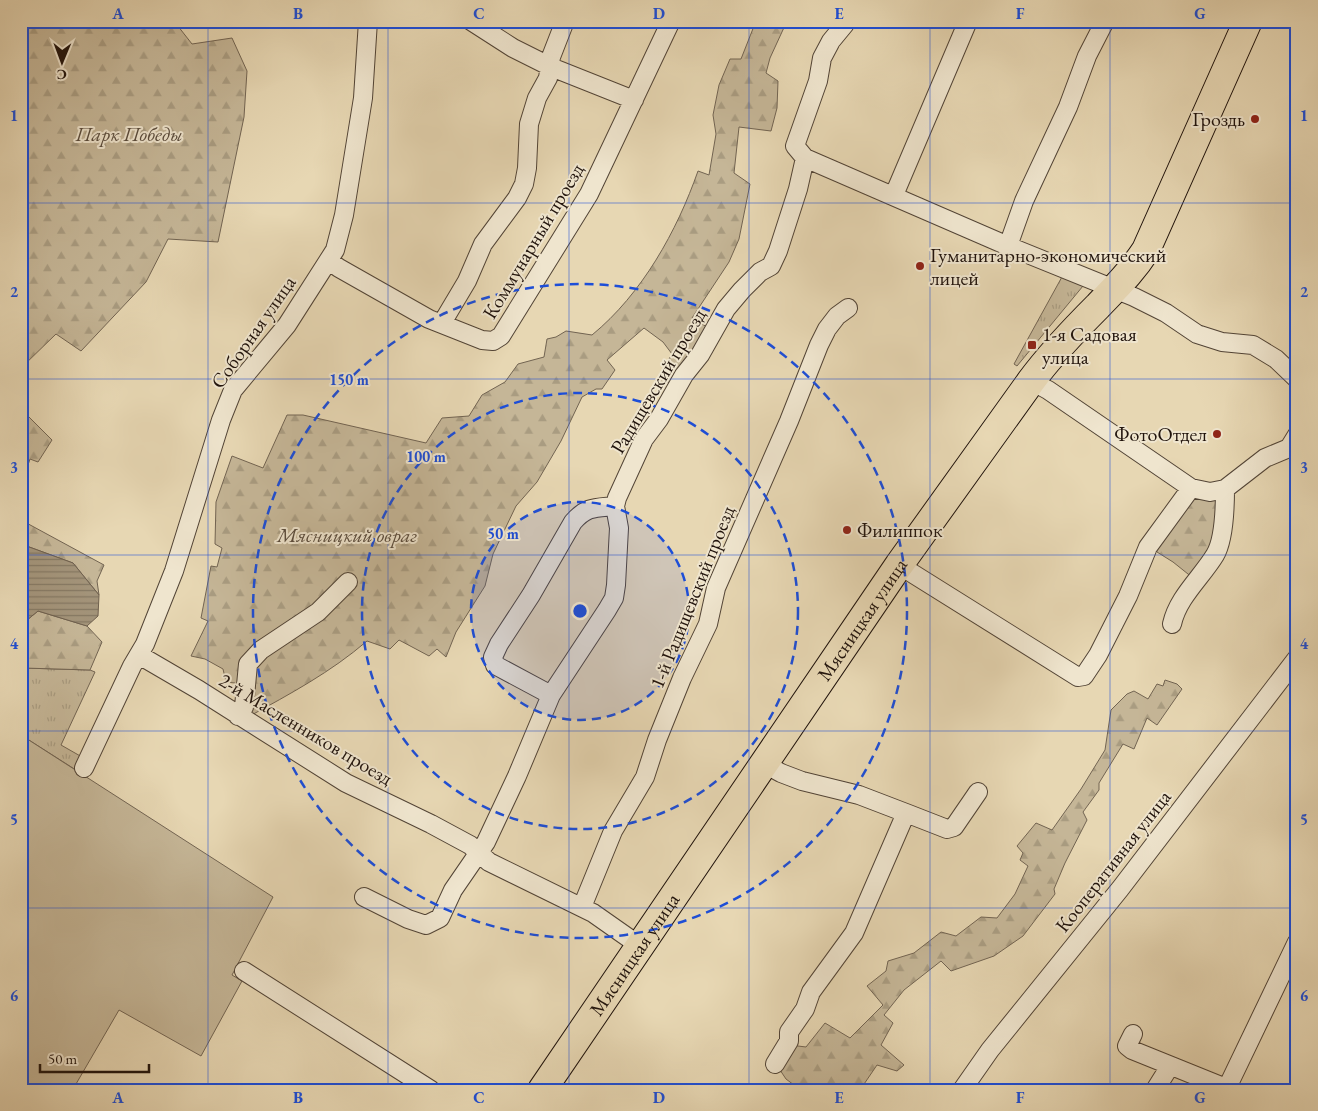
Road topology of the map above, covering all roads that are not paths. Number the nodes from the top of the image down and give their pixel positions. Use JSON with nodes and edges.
{"nodes":[{"id":1,"x":368,"y":21,"type":"edge"},
{"id":2,"x":471,"y":21,"type":"edge"},
{"id":3,"x":565,"y":21,"type":"edge"},
{"id":4,"x":671,"y":21,"type":"edge"},
{"id":5,"x":968,"y":21,"type":"edge"},
{"id":6,"x":1105,"y":21,"type":"edge"},
{"id":7,"x":1248,"y":21,"type":"edge"},
{"id":8,"x":845,"y":24,"type":"dead end"},
{"id":9,"x":551,"y":67,"type":"junction"},
{"id":10,"x":634,"y":100,"type":"junction"},
{"id":11,"x":805,"y":158,"type":"junction"},
{"id":12,"x":894,"y":196,"type":"junction"},
{"id":13,"x":1008,"y":246,"type":"junction"},
{"id":14,"x":329,"y":262,"type":"junction"},
{"id":15,"x":1115,"y":290,"type":"junction"},
{"id":16,"x":848,"y":308,"type":"dead end"},
{"id":17,"x":442,"y":323,"type":"junction"},
{"id":18,"x":1297,"y":379,"type":"edge"},
{"id":19,"x":1030,"y":381,"type":"junction"},
{"id":20,"x":1297,"y":435,"type":"edge"},
{"id":21,"x":1191,"y":488,"type":"junction"},
{"id":22,"x":1225,"y":489,"type":"junction"},
{"id":23,"x":615,"y":506,"type":"junction"},
{"id":24,"x":899,"y":565,"type":"junction"},
{"id":25,"x":348,"y":582,"type":"dead end"},
{"id":26,"x":1172,"y":624,"type":"dead end"},
{"id":27,"x":139,"y":655,"type":"junction"},
{"id":28,"x":1297,"y":658,"type":"edge"},
{"id":29,"x":551,"y":695,"type":"junction"},
{"id":30,"x":238,"y":716,"type":"junction"},
{"id":31,"x":763,"y":763,"type":"junction"},
{"id":32,"x":84,"y":768,"type":"dead end"},
{"id":33,"x":978,"y":792,"type":"dead end"},
{"id":34,"x":906,"y":813,"type":"junction"},
{"id":35,"x":478,"y":852,"type":"junction"},
{"id":36,"x":364,"y":897,"type":"dead end"},
{"id":37,"x":582,"y":907,"type":"junction"},
{"id":38,"x":1297,"y":942,"type":"edge"},
{"id":39,"x":640,"y":946,"type":"junction"},
{"id":40,"x":244,"y":971,"type":"dead end"},
{"id":41,"x":1133,"y":1034,"type":"dead end"},
{"id":42,"x":776,"y":1064,"type":"dead end"},
{"id":43,"x":1170,"y":1066,"type":"junction"},
{"id":44,"x":1228,"y":1089,"type":"edge"},
{"id":45,"x":431,"y":1090,"type":"edge"},
{"id":46,"x":542,"y":1090,"type":"edge"},
{"id":47,"x":962,"y":1090,"type":"edge"},
{"id":48,"x":1155,"y":1090,"type":"edge"}],
"edges":[{"from":1,"to":14,"type":"street","name":"Соборная улица"},
{"from":2,"to":9,"type":"street"},
{"from":3,"to":9,"type":"street"},
{"from":4,"to":10,"type":"street","name":"Коммунарный проезд"},
{"from":5,"to":12,"type":"street"},
{"from":6,"to":13,"type":"street"},
{"from":7,"to":15,"type":"main road","name":"Мясницкая улица"},
{"from":8,"to":11,"type":"street"},
{"from":9,"to":10,"type":"street"},
{"from":9,"to":17,"type":"street"},
{"from":10,"to":17,"type":"street","name":"Коммунарный проезд"},
{"from":11,"to":12,"type":"street"},
{"from":11,"to":23,"type":"street","name":"Радищевский проезд"},
{"from":12,"to":13,"type":"street"},
{"from":13,"to":15,"type":"street"},
{"from":14,"to":17,"type":"street","name":"Коммунарный проезд"},
{"from":14,"to":27,"type":"street","name":"Соборная улица"},
{"from":15,"to":18,"type":"street"},
{"from":15,"to":19,"type":"main road","name":"Мясницкая улица"},
{"from":16,"to":37,"type":"street","name":"1-й Радищевский проезд"},
{"from":19,"to":21,"type":"street"},
{"from":19,"to":24,"type":"main road","name":"Мясницкая улица"},
{"from":20,"to":22,"type":"street"},
{"from":21,"to":22,"type":"street"},
{"from":21,"to":24,"type":"street"},
{"from":22,"to":26,"type":"street"},
{"from":23,"to":29,"type":"street"},
{"from":23,"to":29,"type":"street"},
{"from":24,"to":31,"type":"main road","name":"Мясницкая улица"},
{"from":25,"to":30,"type":"street"},
{"from":27,"to":30,"type":"street","name":"2-й Масленников проезд"},
{"from":27,"to":32,"type":"street","name":"Соборная улица"},
{"from":28,"to":47,"type":"street","name":"Кооперативная улица"},
{"from":29,"to":35,"type":"street"},
{"from":30,"to":35,"type":"street","name":"2-й Масленников проезд"},
{"from":31,"to":34,"type":"street"},
{"from":31,"to":39,"type":"main road","name":"Мясницкая улица"},
{"from":33,"to":34,"type":"street"},
{"from":34,"to":42,"type":"street"},
{"from":35,"to":36,"type":"street"},
{"from":35,"to":37,"type":"street","name":"2-й Масленников проезд"},
{"from":37,"to":39,"type":"street","name":"2-й Масленников проезд"},
{"from":38,"to":44,"type":"street"},
{"from":39,"to":46,"type":"main road","name":"Мясницкая улица"},
{"from":40,"to":45,"type":"street"},
{"from":41,"to":43,"type":"street"},
{"from":43,"to":44,"type":"street"},
{"from":43,"to":48,"type":"street"}]}
